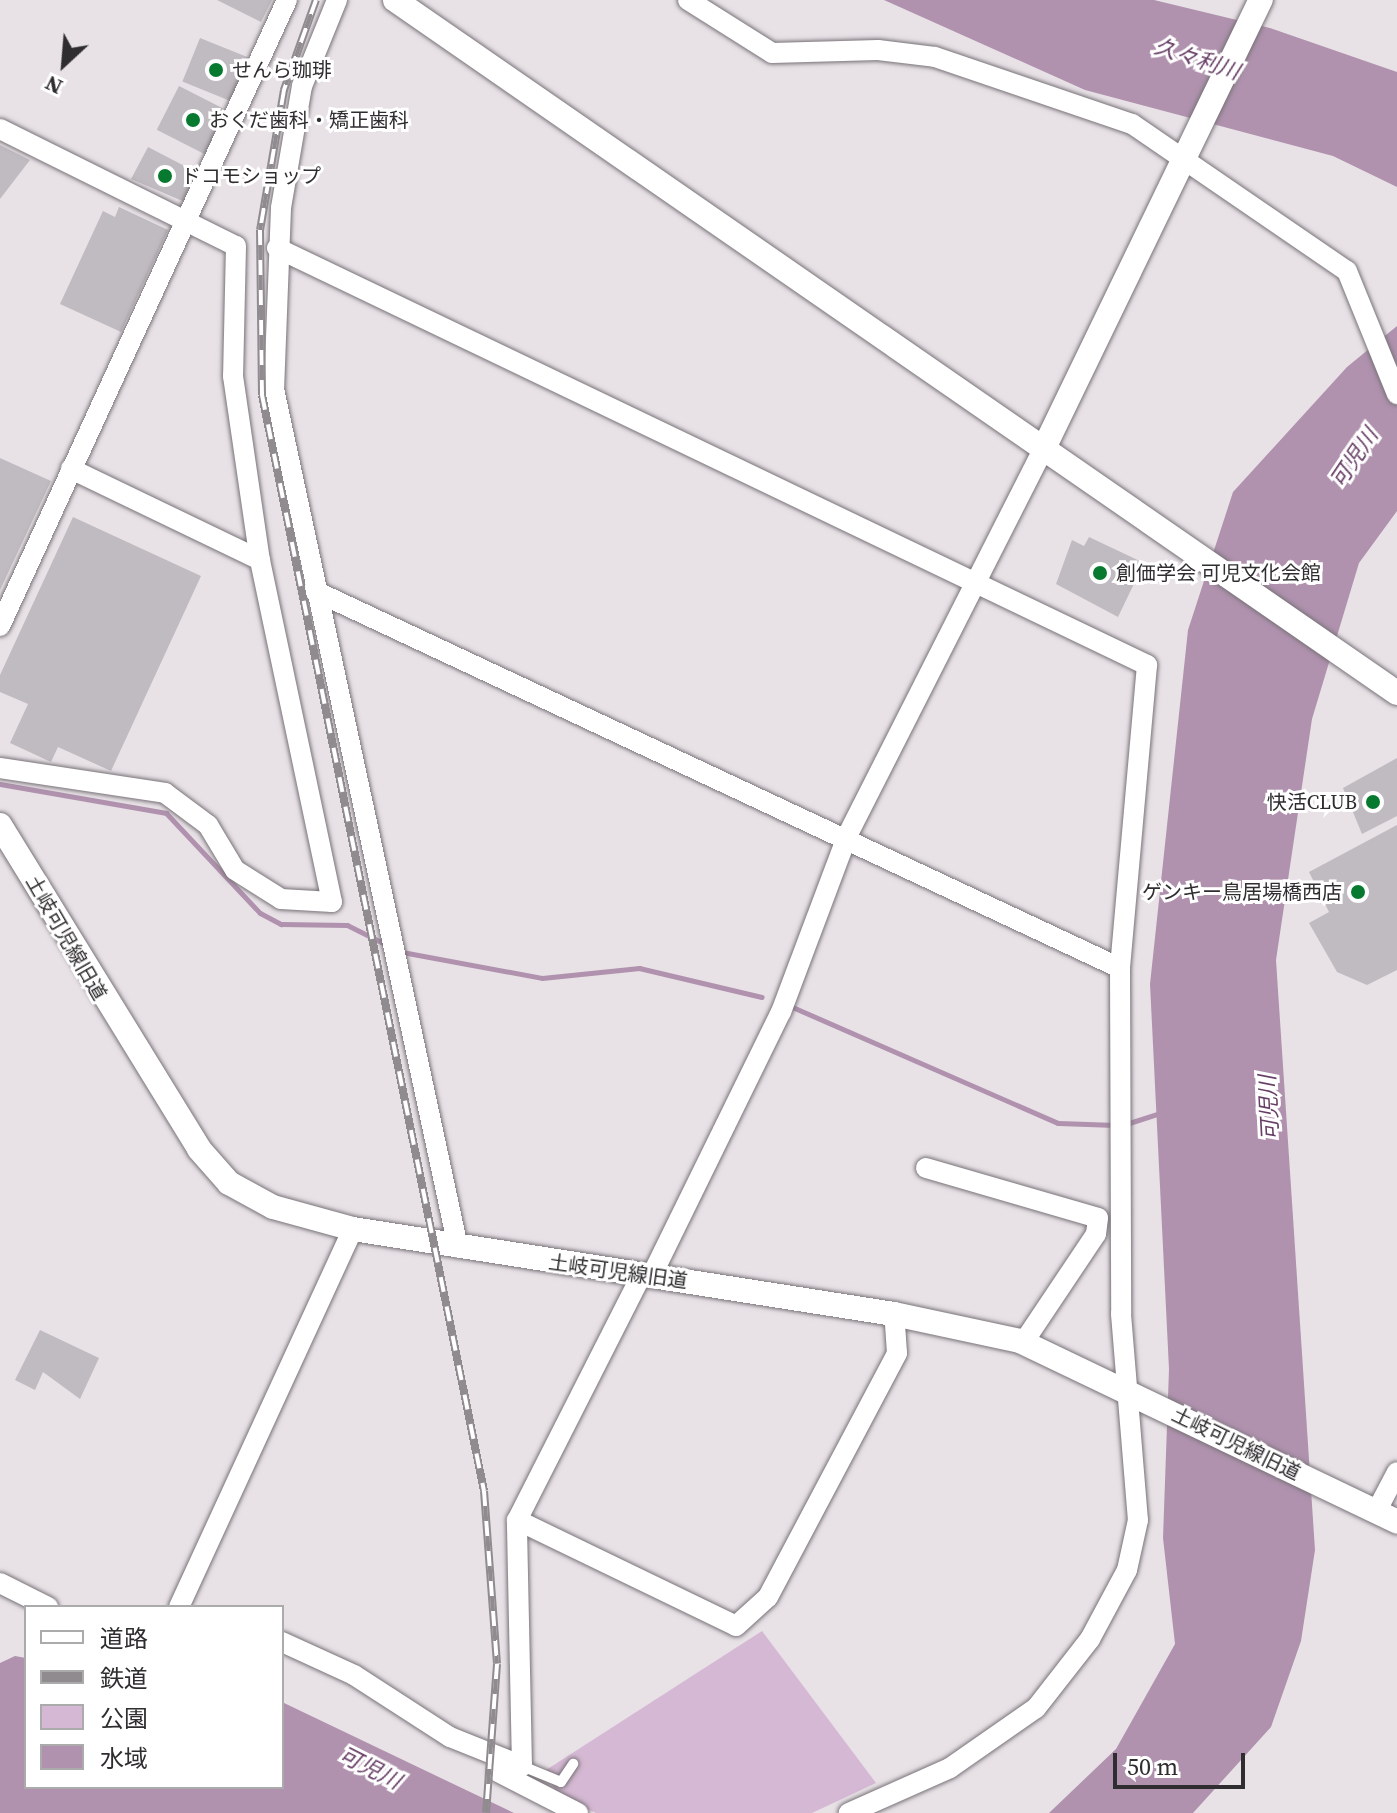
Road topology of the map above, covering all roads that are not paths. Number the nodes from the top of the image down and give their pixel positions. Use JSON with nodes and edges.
{"nodes":[{"id":1,"x":287,"y":0,"type":"edge"},
{"id":2,"x":337,"y":0,"type":"edge"},
{"id":3,"x":395,"y":0,"type":"edge"},
{"id":4,"x":688,"y":0,"type":"edge"},
{"id":5,"x":1257,"y":8,"type":"edge"},
{"id":6,"x":0,"y":129,"type":"edge"},
{"id":7,"x":1186,"y":149,"type":"junction"},
{"id":8,"x":187,"y":222,"type":"junction"},
{"id":9,"x":277,"y":248,"type":"junction"},
{"id":10,"x":1397,"y":394,"type":"edge"},
{"id":11,"x":1045,"y":446,"type":"junction"},
{"id":12,"x":71,"y":469,"type":"junction"},
{"id":13,"x":260,"y":560,"type":"junction"},
{"id":14,"x":976,"y":578,"type":"junction"},
{"id":15,"x":313,"y":590,"type":"junction"},
{"id":16,"x":0,"y":626,"type":"edge"},
{"id":17,"x":1397,"y":693,"type":"edge"},
{"id":18,"x":0,"y":768,"type":"edge"},
{"id":19,"x":0,"y":825,"type":"edge"},
{"id":20,"x":847,"y":836,"type":"junction"},
{"id":21,"x":1120,"y":968,"type":"junction"},
{"id":22,"x":926,"y":1168,"type":"dead end"},
{"id":23,"x":353,"y":1229,"type":"junction"},
{"id":24,"x":458,"y":1247,"type":"junction"},
{"id":25,"x":646,"y":1276,"type":"junction"},
{"id":26,"x":894,"y":1314,"type":"junction"},
{"id":27,"x":1023,"y":1343,"type":"junction"},
{"id":28,"x":1126,"y":1391,"type":"junction"},
{"id":29,"x":1397,"y":1472,"type":"edge"},
{"id":30,"x":1378,"y":1512,"type":"edge"},
{"id":31,"x":517,"y":1520,"type":"junction"},
{"id":32,"x":0,"y":1583,"type":"edge"},
{"id":33,"x":44,"y":1605,"type":"edge"},
{"id":34,"x":180,"y":1605,"type":"edge"},
{"id":35,"x":284,"y":1643,"type":"edge"},
{"id":36,"x":573,"y":1764,"type":"dead end"},
{"id":37,"x":522,"y":1766,"type":"junction"},
{"id":38,"x":498,"y":1772,"type":"dead end"},
{"id":39,"x":578,"y":1813,"type":"edge"},
{"id":40,"x":849,"y":1813,"type":"edge"}],
"edges":[{"from":1,"to":8,"type":"street"},
{"from":2,"to":9,"type":"street"},
{"from":3,"to":11,"type":"street"},
{"from":4,"to":7,"type":"street"},
{"from":5,"to":7,"type":"street"},
{"from":6,"to":8,"type":"street"},
{"from":7,"to":10,"type":"street"},
{"from":7,"to":11,"type":"street"},
{"from":8,"to":12,"type":"street"},
{"from":8,"to":13,"type":"street"},
{"from":9,"to":14,"type":"street"},
{"from":9,"to":15,"type":"street"},
{"from":11,"to":14,"type":"street"},
{"from":11,"to":17,"type":"street"},
{"from":12,"to":13,"type":"street"},
{"from":12,"to":16,"type":"street"},
{"from":13,"to":18,"type":"street"},
{"from":14,"to":20,"type":"street"},
{"from":14,"to":21,"type":"street"},
{"from":15,"to":20,"type":"street"},
{"from":15,"to":24,"type":"street"},
{"from":19,"to":23,"type":"street","name":"土岐可児線旧道"},
{"from":20,"to":21,"type":"street"},
{"from":20,"to":25,"type":"street"},
{"from":21,"to":28,"type":"street"},
{"from":22,"to":27,"type":"street"},
{"from":23,"to":24,"type":"street","name":"土岐可児線旧道"},
{"from":23,"to":34,"type":"street"},
{"from":24,"to":25,"type":"street","name":"土岐可児線旧道"},
{"from":25,"to":26,"type":"street","name":"土岐可児線旧道"},
{"from":25,"to":31,"type":"street"},
{"from":26,"to":27,"type":"street","name":"土岐可児線旧道"},
{"from":26,"to":31,"type":"street"},
{"from":27,"to":28,"type":"street","name":"土岐可児線旧道"},
{"from":28,"to":30,"type":"street","name":"土岐可児線旧道"},
{"from":28,"to":40,"type":"street"},
{"from":29,"to":30,"type":"street"},
{"from":31,"to":37,"type":"street"},
{"from":32,"to":33,"type":"street"},
{"from":35,"to":37,"type":"street"},
{"from":36,"to":37,"type":"lane"},
{"from":38,"to":39,"type":"street"}]}
